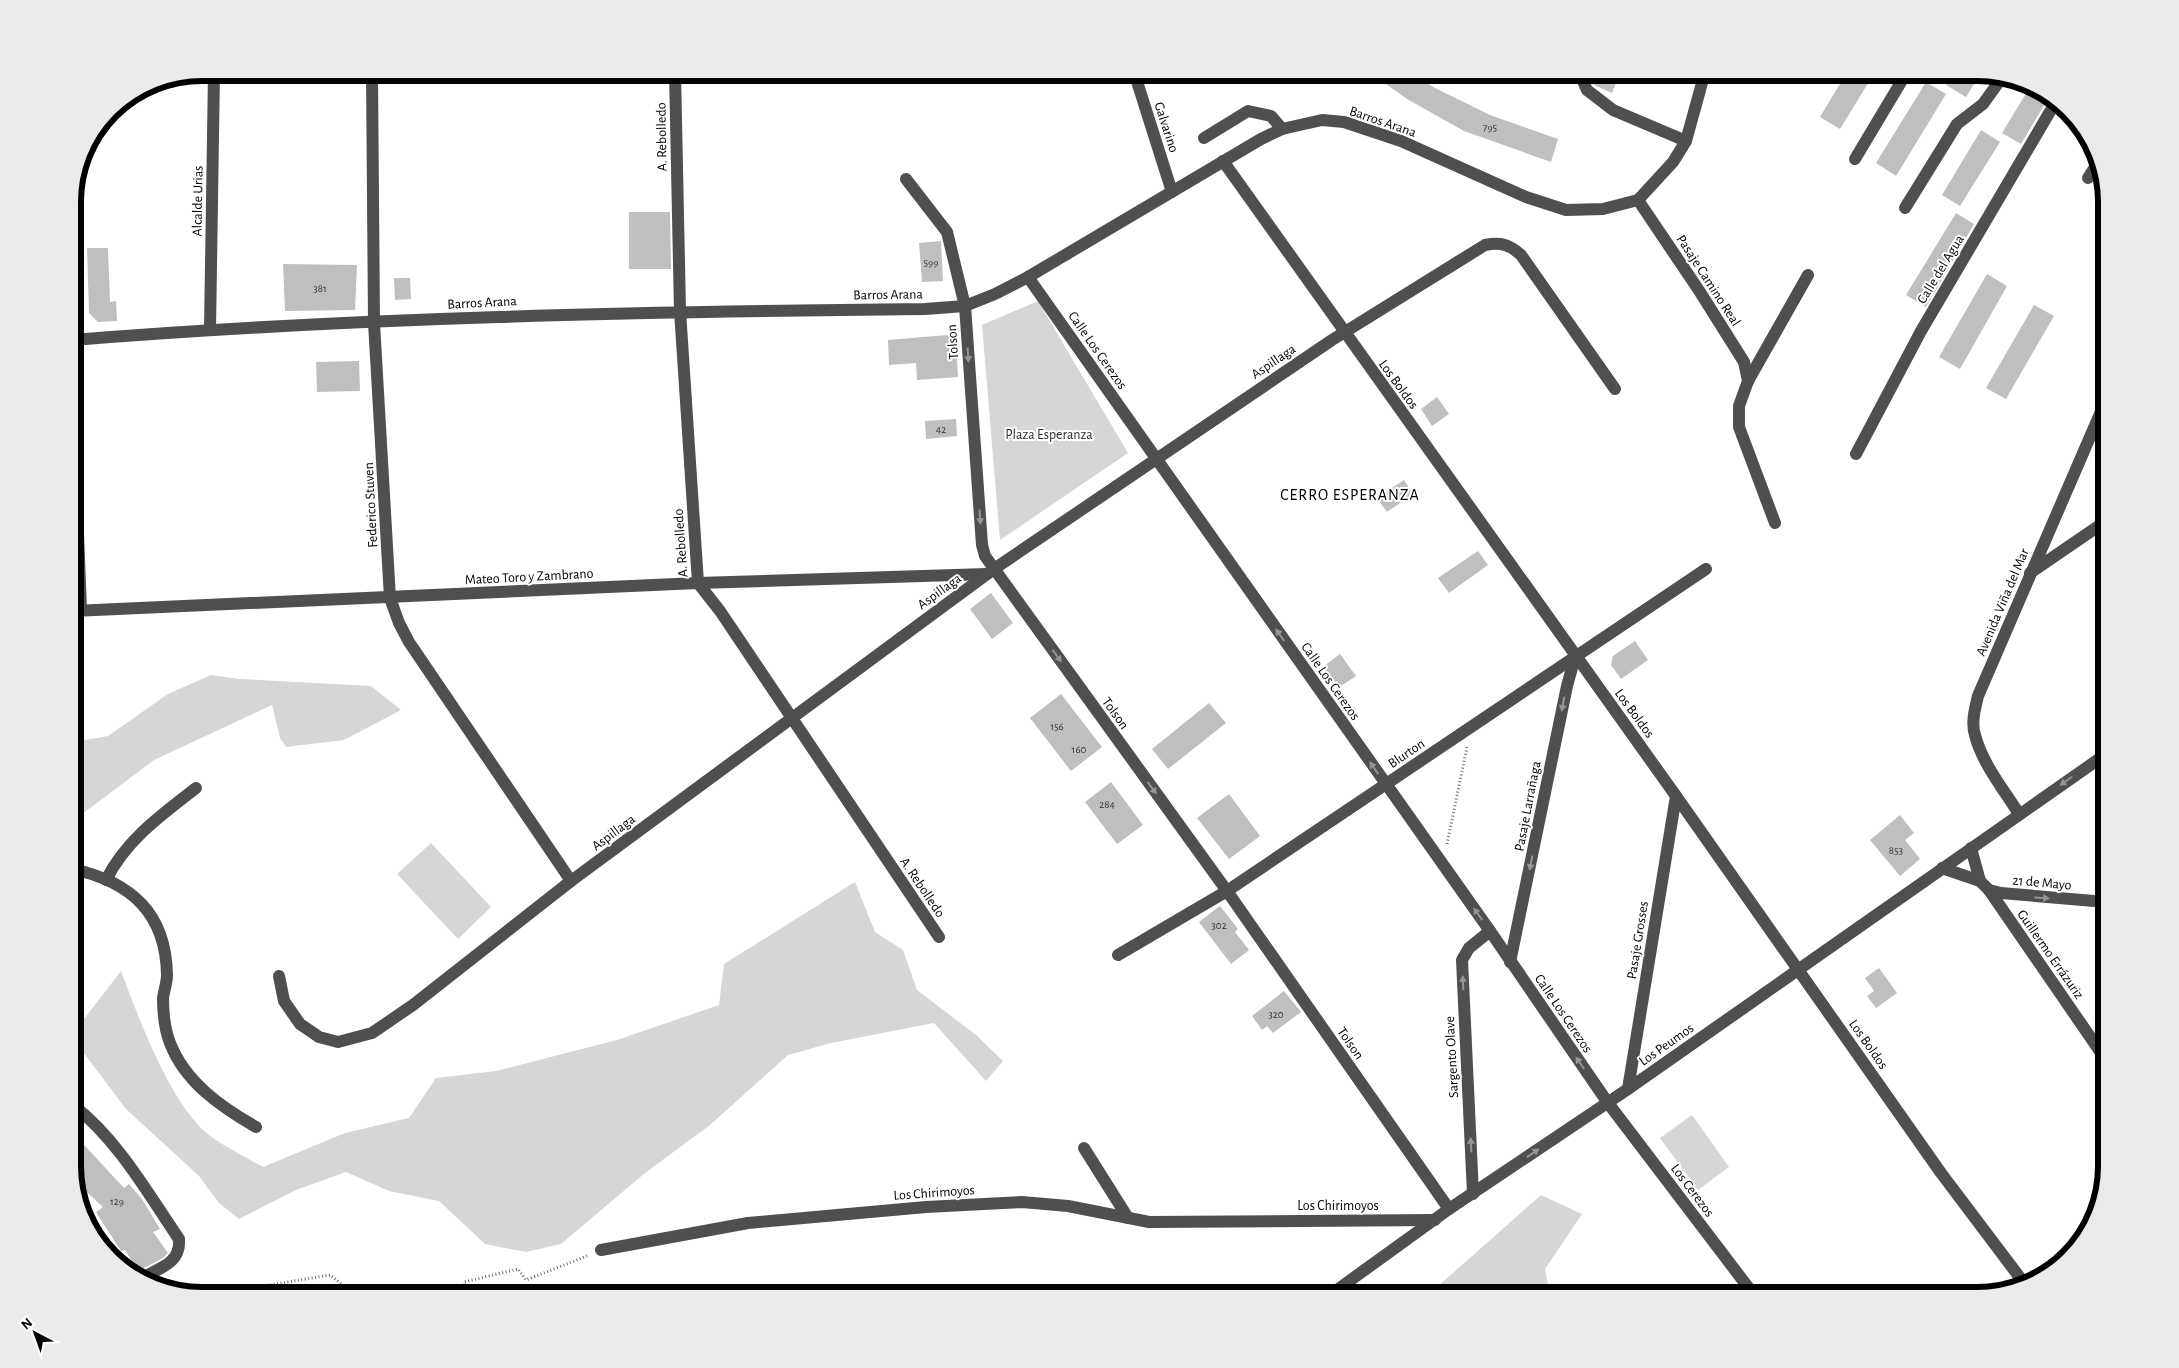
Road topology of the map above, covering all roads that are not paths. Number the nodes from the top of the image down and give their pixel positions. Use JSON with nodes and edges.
{"nodes":[{"id":1,"x":214,"y":81,"type":"edge"},
{"id":2,"x":372,"y":81,"type":"edge"},
{"id":3,"x":675,"y":81,"type":"edge"},
{"id":4,"x":1137,"y":81,"type":"edge"},
{"id":5,"x":1583,"y":81,"type":"edge"},
{"id":6,"x":1703,"y":81,"type":"edge"},
{"id":7,"x":1902,"y":81,"type":"edge"},
{"id":8,"x":1997,"y":83,"type":"edge"},
{"id":9,"x":2052,"y":107,"type":"edge"},
{"id":10,"x":1282,"y":129,"type":"junction"},
{"id":11,"x":1204,"y":138,"type":"dead end"},
{"id":12,"x":1686,"y":141,"type":"junction"},
{"id":13,"x":1854,"y":159,"type":"dead end"},
{"id":14,"x":1223,"y":161,"type":"junction"},
{"id":15,"x":2093,"y":170,"type":"edge"},
{"id":16,"x":2088,"y":178,"type":"dead end"},
{"id":17,"x":906,"y":180,"type":"dead end"},
{"id":18,"x":1172,"y":192,"type":"junction"},
{"id":19,"x":1638,"y":200,"type":"junction"},
{"id":20,"x":1905,"y":208,"type":"dead end"},
{"id":21,"x":1808,"y":275,"type":"dead end"},
{"id":22,"x":1028,"y":277,"type":"junction"},
{"id":23,"x":965,"y":306,"type":"junction"},
{"id":24,"x":680,"y":311,"type":"junction"},
{"id":25,"x":374,"y":323,"type":"junction"},
{"id":26,"x":210,"y":330,"type":"junction"},
{"id":27,"x":1344,"y":333,"type":"junction"},
{"id":28,"x":82,"y":339,"type":"edge"},
{"id":29,"x":1748,"y":381,"type":"junction"},
{"id":30,"x":1615,"y":389,"type":"dead end"},
{"id":31,"x":2097,"y":420,"type":"edge"},
{"id":32,"x":1856,"y":454,"type":"dead end"},
{"id":33,"x":1156,"y":458,"type":"junction"},
{"id":34,"x":1775,"y":522,"type":"dead end"},
{"id":35,"x":2097,"y":527,"type":"edge"},
{"id":36,"x":1706,"y":569,"type":"dead end"},
{"id":37,"x":990,"y":572,"type":"junction"},
{"id":38,"x":2030,"y":573,"type":"junction"},
{"id":39,"x":698,"y":583,"type":"junction"},
{"id":40,"x":390,"y":598,"type":"junction"},
{"id":41,"x":82,"y":611,"type":"edge"},
{"id":42,"x":1576,"y":657,"type":"junction"},
{"id":43,"x":790,"y":719,"type":"junction"},
{"id":44,"x":2098,"y":760,"type":"edge"},
{"id":45,"x":1386,"y":785,"type":"junction"},
{"id":46,"x":196,"y":788,"type":"dead end"},
{"id":47,"x":1676,"y":796,"type":"junction"},
{"id":48,"x":2019,"y":814,"type":"junction"},
{"id":49,"x":1971,"y":848,"type":"junction"},
{"id":50,"x":1942,"y":868,"type":"junction"},
{"id":51,"x":82,"y":870,"type":"edge"},
{"id":52,"x":106,"y":880,"type":"junction"},
{"id":53,"x":572,"y":881,"type":"junction"},
{"id":54,"x":1984,"y":886,"type":"junction"},
{"id":55,"x":1227,"y":891,"type":"junction"},
{"id":56,"x":2098,"y":901,"type":"edge"},
{"id":57,"x":1490,"y":931,"type":"junction"},
{"id":58,"x":939,"y":937,"type":"dead end"},
{"id":59,"x":1118,"y":954,"type":"dead end"},
{"id":60,"x":1510,"y":962,"type":"junction"},
{"id":61,"x":1798,"y":970,"type":"junction"},
{"id":62,"x":279,"y":976,"type":"dead end"},
{"id":63,"x":2098,"y":1048,"type":"edge"},
{"id":64,"x":1628,"y":1089,"type":"junction"},
{"id":65,"x":1608,"y":1103,"type":"junction"},
{"id":66,"x":82,"y":1112,"type":"edge"},
{"id":67,"x":256,"y":1127,"type":"dead end"},
{"id":68,"x":1084,"y":1148,"type":"dead end"},
{"id":69,"x":1473,"y":1194,"type":"junction"},
{"id":70,"x":1449,"y":1209,"type":"junction"},
{"id":71,"x":1128,"y":1218,"type":"junction"},
{"id":72,"x":1435,"y":1220,"type":"junction"},
{"id":73,"x":600,"y":1250,"type":"road end"},
{"id":74,"x":148,"y":1274,"type":"edge"},
{"id":75,"x":2021,"y":1279,"type":"edge"},
{"id":76,"x":1342,"y":1287,"type":"edge"},
{"id":77,"x":1747,"y":1287,"type":"edge"}],
"edges":[{"from":1,"to":26,"type":"street","name":"Alcalde Urias"},
{"from":2,"to":25,"type":"street","name":"Federico Stuven"},
{"from":3,"to":24,"type":"street","name":"A. Rebolledo"},
{"from":4,"to":18,"type":"street","name":"Galvarino"},
{"from":5,"to":12,"type":"street"},
{"from":6,"to":12,"type":"street"},
{"from":7,"to":13,"type":"street"},
{"from":8,"to":20,"type":"street"},
{"from":9,"to":32,"type":"street","name":"Calle del Agua"},
{"from":10,"to":11,"type":"street"},
{"from":10,"to":14,"type":"street","name":"Barros Arana"},
{"from":10,"to":19,"type":"street","name":"Barros Arana"},
{"from":12,"to":19,"type":"street"},
{"from":14,"to":18,"type":"street","name":"Barros Arana"},
{"from":14,"to":27,"type":"street","name":"Los Boldos"},
{"from":15,"to":16,"type":"street"},
{"from":17,"to":23,"type":"street","name":"Tolson"},
{"from":18,"to":22,"type":"street","name":"Barros Arana"},
{"from":19,"to":29,"type":"street","name":"Pasaje Camino Real"},
{"from":21,"to":29,"type":"street"},
{"from":22,"to":23,"type":"street","name":"Barros Arana"},
{"from":22,"to":33,"type":"street","name":"Calle Los Cerezos"},
{"from":23,"to":24,"type":"street","name":"Barros Arana"},
{"from":23,"to":37,"type":"street","name":"Tolson","one_way":true},
{"from":24,"to":25,"type":"street","name":"Barros Arana"},
{"from":24,"to":39,"type":"street","name":"A. Rebolledo"},
{"from":25,"to":26,"type":"street","name":"Barros Arana"},
{"from":25,"to":40,"type":"street","name":"Federico Stuven"},
{"from":26,"to":28,"type":"street","name":"Barros Arana"},
{"from":27,"to":30,"type":"street","name":"Aspillaga"},
{"from":27,"to":33,"type":"street","name":"Aspillaga"},
{"from":27,"to":42,"type":"street","name":"Los Boldos"},
{"from":29,"to":34,"type":"street"},
{"from":31,"to":38,"type":"street","name":"Avenida Viña del Mar"},
{"from":33,"to":37,"type":"street","name":"Aspillaga"},
{"from":45,"to":33,"type":"street","name":"Calle Los Cerezos","one_way":true},
{"from":35,"to":38,"type":"street"},
{"from":36,"to":42,"type":"street","name":"Blurton"},
{"from":37,"to":39,"type":"street","name":"Mateo Toro y Zambrano"},
{"from":37,"to":43,"type":"street","name":"Aspillaga"},
{"from":37,"to":55,"type":"street","name":"Tolson","one_way":true},
{"from":38,"to":48,"type":"street","name":"Avenida Viña del Mar"},
{"from":39,"to":40,"type":"street","name":"Mateo Toro y Zambrano"},
{"from":39,"to":43,"type":"street","name":"A. Rebolledo"},
{"from":40,"to":41,"type":"street","name":"Mateo Toro y Zambrano"},
{"from":40,"to":53,"type":"street","name":"Federico Stuven"},
{"from":42,"to":45,"type":"street","name":"Blurton"},
{"from":42,"to":47,"type":"street","name":"Los Boldos"},
{"from":42,"to":60,"type":"street","name":"Pasaje Larrañaga","one_way":true},
{"from":43,"to":53,"type":"street","name":"Aspillaga"},
{"from":43,"to":58,"type":"street","name":"A. Rebolledo"},
{"from":44,"to":48,"type":"street","name":"Los Peumos","one_way":true},
{"from":45,"to":55,"type":"street","name":"Blurton"},
{"from":57,"to":45,"type":"street","name":"Calle Los Cerezos","one_way":true},
{"from":46,"to":52,"type":"street"},
{"from":47,"to":61,"type":"street","name":"Los Boldos"},
{"from":47,"to":64,"type":"street","name":"Pasaje Grosses"},
{"from":48,"to":49,"type":"street","name":"Los Peumos"},
{"from":49,"to":50,"type":"street","name":"Los Peumos"},
{"from":49,"to":54,"type":"street"},
{"from":50,"to":54,"type":"street","name":"21 de Mayo"},
{"from":50,"to":61,"type":"street","name":"Los Peumos"},
{"from":51,"to":52,"type":"street"},
{"from":52,"to":67,"type":"street"},
{"from":53,"to":62,"type":"street","name":"Aspillaga"},
{"from":54,"to":56,"type":"street","name":"21 de Mayo","one_way":true},
{"from":54,"to":63,"type":"street","name":"Guillermo Errázuriz"},
{"from":55,"to":59,"type":"street","name":"Blurton"},
{"from":55,"to":70,"type":"street","name":"Tolson"},
{"from":57,"to":60,"type":"street","name":"Calle Los Cerezos"},
{"from":69,"to":57,"type":"street","name":"Sargento Olave","one_way":true},
{"from":65,"to":60,"type":"street","name":"Calle Los Cerezos","one_way":true},
{"from":61,"to":64,"type":"street","name":"Los Peumos"},
{"from":61,"to":75,"type":"street","name":"Los Boldos"},
{"from":64,"to":65,"type":"street","name":"Los Peumos"},
{"from":69,"to":65,"type":"street","name":"Los Peumos","one_way":true},
{"from":65,"to":77,"type":"street","name":"Los Cerezos"},
{"from":66,"to":74,"type":"street"},
{"from":68,"to":71,"type":"street"},
{"from":69,"to":70,"type":"street","name":"Los Peumos"},
{"from":70,"to":72,"type":"street","name":"Los Peumos"},
{"from":71,"to":72,"type":"street","name":"Los Chirimoyos"},
{"from":71,"to":73,"type":"street","name":"Los Chirimoyos"},
{"from":72,"to":76,"type":"street","name":"Los Peumos"}]}
